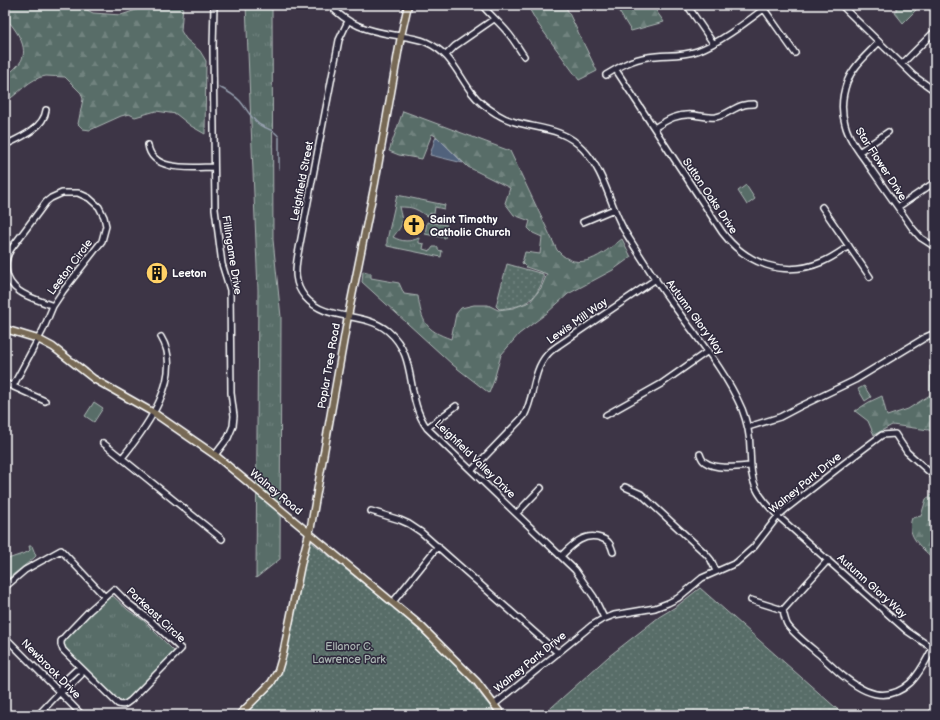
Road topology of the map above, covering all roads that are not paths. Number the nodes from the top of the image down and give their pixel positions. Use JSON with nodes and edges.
{"nodes":[{"id":1,"x":214,"y":5,"type":"edge"},
{"id":2,"x":330,"y":5,"type":"edge"},
{"id":3,"x":408,"y":5,"type":"edge"},
{"id":4,"x":482,"y":5,"type":"edge"},
{"id":5,"x":687,"y":5,"type":"edge"},
{"id":6,"x":769,"y":5,"type":"edge"},
{"id":7,"x":841,"y":5,"type":"edge"},
{"id":8,"x":764,"y":9,"type":"junction"},
{"id":9,"x":494,"y":19,"type":"junction"},
{"id":10,"x":348,"y":21,"type":"junction"},
{"id":11,"x":935,"y":31,"type":"edge"},
{"id":12,"x":401,"y":36,"type":"junction"},
{"id":13,"x":880,"y":42,"type":"junction"},
{"id":14,"x":713,"y":44,"type":"junction"},
{"id":15,"x":795,"y":53,"type":"dead end"},
{"id":16,"x":446,"y":55,"type":"junction"},
{"id":17,"x":524,"y":56,"type":"dead end"},
{"id":18,"x":902,"y":64,"type":"junction"},
{"id":19,"x":616,"y":70,"type":"junction"},
{"id":20,"x":606,"y":75,"type":"dead end"},
{"id":21,"x":935,"y":92,"type":"edge"},
{"id":22,"x":754,"y":104,"type":"dead end"},
{"id":23,"x":46,"y":110,"type":"dead end"},
{"id":24,"x":654,"y":128,"type":"junction"},
{"id":25,"x":888,"y":132,"type":"dead end"},
{"id":26,"x":5,"y":145,"type":"edge"},
{"id":27,"x":148,"y":145,"type":"dead end"},
{"id":28,"x":859,"y":152,"type":"junction"},
{"id":29,"x":214,"y":167,"type":"junction"},
{"id":30,"x":935,"y":182,"type":"edge"},
{"id":31,"x":822,"y":207,"type":"dead end"},
{"id":32,"x":898,"y":207,"type":"junction"},
{"id":33,"x":614,"y":209,"type":"junction"},
{"id":34,"x":583,"y":222,"type":"dead end"},
{"id":35,"x":849,"y":246,"type":"junction"},
{"id":36,"x":935,"y":247,"type":"edge"},
{"id":37,"x":870,"y":277,"type":"dead end"},
{"id":38,"x":656,"y":279,"type":"junction"},
{"id":39,"x":53,"y":306,"type":"junction"},
{"id":40,"x":348,"y":316,"type":"junction"},
{"id":41,"x":5,"y":330,"type":"edge"},
{"id":42,"x":935,"y":333,"type":"edge"},
{"id":43,"x":161,"y":337,"type":"dead end"},
{"id":44,"x":38,"y":340,"type":"junction"},
{"id":45,"x":708,"y":351,"type":"junction"},
{"id":46,"x":5,"y":383,"type":"edge"},
{"id":47,"x":13,"y":386,"type":"junction"},
{"id":48,"x":46,"y":401,"type":"dead end"},
{"id":49,"x":456,"y":406,"type":"dead end"},
{"id":50,"x":154,"y":413,"type":"junction"},
{"id":51,"x":606,"y":415,"type":"dead end"},
{"id":52,"x":748,"y":427,"type":"junction"},
{"id":53,"x":427,"y":428,"type":"junction"},
{"id":54,"x":103,"y":442,"type":"dead end"},
{"id":55,"x":700,"y":454,"type":"dead end"},
{"id":56,"x":215,"y":455,"type":"junction"},
{"id":57,"x":122,"y":458,"type":"junction"},
{"id":58,"x":750,"y":466,"type":"junction"},
{"id":59,"x":472,"y":470,"type":"junction"},
{"id":60,"x":935,"y":477,"type":"edge"},
{"id":61,"x":626,"y":487,"type":"dead end"},
{"id":62,"x":541,"y":488,"type":"dead end"},
{"id":63,"x":371,"y":511,"type":"dead end"},
{"id":64,"x":517,"y":513,"type":"junction"},
{"id":65,"x":778,"y":516,"type":"junction"},
{"id":66,"x":309,"y":533,"type":"junction"},
{"id":67,"x":222,"y":540,"type":"dead end"},
{"id":68,"x":438,"y":546,"type":"junction"},
{"id":69,"x":613,"y":552,"type":"dead end"},
{"id":70,"x":562,"y":556,"type":"junction"},
{"id":71,"x":828,"y":560,"type":"junction"},
{"id":72,"x":716,"y":571,"type":"junction"},
{"id":73,"x":5,"y":587,"type":"edge"},
{"id":74,"x":105,"y":597,"type":"junction"},
{"id":75,"x":751,"y":600,"type":"dead end"},
{"id":76,"x":393,"y":602,"type":"junction"},
{"id":77,"x":783,"y":610,"type":"junction"},
{"id":78,"x":604,"y":618,"type":"junction"},
{"id":79,"x":5,"y":637,"type":"edge"},
{"id":80,"x":934,"y":648,"type":"edge"},
{"id":81,"x":558,"y":653,"type":"junction"},
{"id":82,"x":82,"y":670,"type":"junction"},
{"id":83,"x":60,"y":692,"type":"junction"},
{"id":84,"x":495,"y":704,"type":"junction"},
{"id":85,"x":38,"y":715,"type":"edge"},
{"id":86,"x":82,"y":715,"type":"edge"},
{"id":87,"x":239,"y":715,"type":"edge"},
{"id":88,"x":502,"y":715,"type":"edge"}],
"edges":[{"from":1,"to":29,"type":"street","name":"Fillingame Drive"},
{"from":2,"to":10,"type":"street","name":"Autumn Glory Way"},
{"from":3,"to":12,"type":"main road","name":"Poplar Tree Road"},
{"from":4,"to":9,"type":"street"},
{"from":5,"to":14,"type":"street"},
{"from":6,"to":8,"type":"street"},
{"from":7,"to":13,"type":"street"},
{"from":8,"to":14,"type":"street"},
{"from":8,"to":15,"type":"street"},
{"from":9,"to":16,"type":"street"},
{"from":9,"to":17,"type":"street"},
{"from":10,"to":12,"type":"street","name":"Autumn Glory Way"},
{"from":10,"to":40,"type":"street","name":"Leighfield Street"},
{"from":11,"to":18,"type":"street"},
{"from":12,"to":16,"type":"street","name":"Autumn Glory Way"},
{"from":12,"to":40,"type":"main road","name":"Poplar Tree Road"},
{"from":13,"to":18,"type":"street"},
{"from":13,"to":28,"type":"street","name":"Star Flower Drive"},
{"from":14,"to":19,"type":"street"},
{"from":16,"to":33,"type":"street","name":"Autumn Glory Way"},
{"from":18,"to":21,"type":"street"},
{"from":19,"to":20,"type":"street"},
{"from":19,"to":24,"type":"street","name":"Sutton Oaks Drive"},
{"from":22,"to":24,"type":"street"},
{"from":23,"to":26,"type":"street"},
{"from":24,"to":35,"type":"street","name":"Sutton Oaks Drive"},
{"from":25,"to":28,"type":"street"},
{"from":27,"to":29,"type":"street"},
{"from":28,"to":32,"type":"street","name":"Star Flower Drive"},
{"from":29,"to":56,"type":"street","name":"Fillingame Drive"},
{"from":30,"to":32,"type":"street"},
{"from":31,"to":35,"type":"street"},
{"from":32,"to":36,"type":"street","name":"Star Flower Drive"},
{"from":33,"to":34,"type":"street"},
{"from":33,"to":38,"type":"street","name":"Autumn Glory Way"},
{"from":35,"to":37,"type":"street"},
{"from":38,"to":45,"type":"street","name":"Autumn Glory Way"},
{"from":38,"to":59,"type":"street","name":"Lewis Mill Way"},
{"from":39,"to":39,"type":"street","name":"Leeton Circle"},
{"from":39,"to":44,"type":"street","name":"Leeton Circle"},
{"from":40,"to":53,"type":"street","name":"Leighfield Valley Drive"},
{"from":40,"to":66,"type":"main road","name":"Poplar Tree Road"},
{"from":41,"to":44,"type":"main road","name":"Walney Road"},
{"from":42,"to":52,"type":"street"},
{"from":43,"to":50,"type":"street"},
{"from":44,"to":47,"type":"street","name":"Leeton Circle"},
{"from":44,"to":50,"type":"main road","name":"Walney Road"},
{"from":45,"to":51,"type":"street"},
{"from":45,"to":52,"type":"street","name":"Autumn Glory Way"},
{"from":46,"to":47,"type":"street"},
{"from":47,"to":48,"type":"street"},
{"from":49,"to":53,"type":"street"},
{"from":50,"to":56,"type":"main road","name":"Walney Road"},
{"from":50,"to":57,"type":"street"},
{"from":52,"to":58,"type":"street","name":"Autumn Glory Way"},
{"from":53,"to":59,"type":"street","name":"Leighfield Valley Drive"},
{"from":54,"to":57,"type":"street"},
{"from":55,"to":58,"type":"street"},
{"from":56,"to":66,"type":"main road","name":"Walney Road"},
{"from":57,"to":67,"type":"street"},
{"from":58,"to":65,"type":"street","name":"Autumn Glory Way"},
{"from":59,"to":64,"type":"street","name":"Leighfield Valley Drive"},
{"from":60,"to":65,"type":"street","name":"Walney Park Drive"},
{"from":61,"to":72,"type":"street"},
{"from":62,"to":64,"type":"street"},
{"from":63,"to":68,"type":"street"},
{"from":64,"to":70,"type":"street","name":"Leighfield Valley Drive"},
{"from":65,"to":71,"type":"street","name":"Autumn Glory Way"},
{"from":65,"to":72,"type":"street","name":"Walney Park Drive"},
{"from":66,"to":76,"type":"main road","name":"Walney Road"},
{"from":66,"to":87,"type":"main road","name":"Poplar Tree Road"},
{"from":68,"to":76,"type":"street"},
{"from":68,"to":81,"type":"street"},
{"from":69,"to":70,"type":"street"},
{"from":70,"to":78,"type":"street","name":"Leighfield Valley Drive"},
{"from":71,"to":77,"type":"street"},
{"from":71,"to":80,"type":"street","name":"Autumn Glory Way"},
{"from":72,"to":78,"type":"street","name":"Walney Park Drive"},
{"from":73,"to":74,"type":"street"},
{"from":74,"to":82,"type":"street","name":"Parkeast Circle"},
{"from":74,"to":82,"type":"street","name":"Parkeast Circle"},
{"from":75,"to":77,"type":"street"},
{"from":76,"to":84,"type":"main road","name":"Walney Road"},
{"from":77,"to":80,"type":"street"},
{"from":78,"to":81,"type":"street","name":"Walney Park Drive"},
{"from":79,"to":83,"type":"street","name":"Newbrook Drive"},
{"from":81,"to":84,"type":"street","name":"Walney Park Drive"},
{"from":82,"to":83,"type":"street"},
{"from":83,"to":85,"type":"street"},
{"from":83,"to":86,"type":"street","name":"Newbrook Drive"},
{"from":84,"to":88,"type":"main road","name":"Walney Road"}]}
